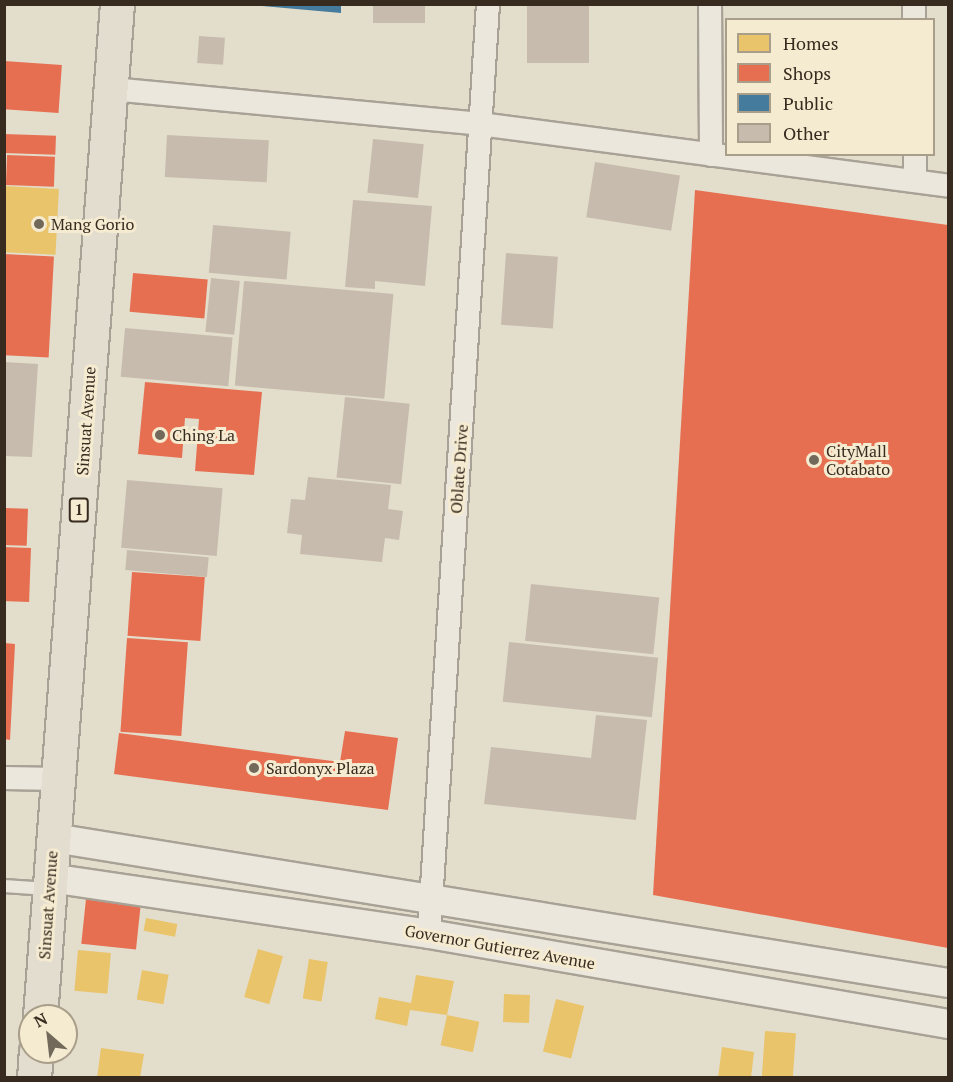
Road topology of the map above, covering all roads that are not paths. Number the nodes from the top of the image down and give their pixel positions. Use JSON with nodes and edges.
{"nodes":[{"id":1,"x":117,"y":4,"type":"edge"},
{"id":2,"x":488,"y":4,"type":"edge"},
{"id":3,"x":710,"y":4,"type":"edge"},
{"id":4,"x":112,"y":89,"type":"junction"},
{"id":5,"x":480,"y":124,"type":"junction"},
{"id":6,"x":711,"y":155,"type":"junction"},
{"id":7,"x":915,"y":156,"type":"edge"},
{"id":8,"x":915,"y":181,"type":"junction"},
{"id":9,"x":948,"y":186,"type":"edge"},
{"id":10,"x":4,"y":778,"type":"edge"},
{"id":11,"x":58,"y":779,"type":"junction"},
{"id":12,"x":54,"y":838,"type":"junction"},
{"id":13,"x":49,"y":883,"type":"junction"},
{"id":14,"x":4,"y":886,"type":"edge"},
{"id":15,"x":432,"y":900,"type":"junction"},
{"id":16,"x":429,"y":934,"type":"junction"},
{"id":17,"x":948,"y":983,"type":"edge"},
{"id":18,"x":41,"y":1004,"type":"edge"},
{"id":19,"x":948,"y":1024,"type":"edge"}],
"edges":[{"from":1,"to":4,"type":"main road","name":"Sinsuat Avenue","number":"1"},
{"from":2,"to":5,"type":"street","name":"Oblate Drive"},
{"from":3,"to":6,"type":"street"},
{"from":4,"to":5,"type":"street"},
{"from":4,"to":11,"type":"main road","name":"Sinsuat Avenue","number":"1"},
{"from":5,"to":6,"type":"street"},
{"from":5,"to":15,"type":"street","name":"Oblate Drive"},
{"from":6,"to":8,"type":"street"},
{"from":7,"to":8,"type":"street"},
{"from":8,"to":9,"type":"street"},
{"from":10,"to":11,"type":"street"},
{"from":11,"to":12,"type":"main road","name":"Sinsuat Avenue","number":"1"},
{"from":12,"to":13,"type":"main road","name":"Sinsuat Avenue","number":"1"},
{"from":12,"to":15,"type":"street","name":"Governor Gutierrez Avenue"},
{"from":13,"to":14,"type":"lane"},
{"from":13,"to":16,"type":"street","name":"Governor Gutierrez Avenue"},
{"from":13,"to":18,"type":"main road","name":"Sinsuat Avenue","number":"1"},
{"from":15,"to":16,"type":"street","name":"Oblate Drive"},
{"from":15,"to":17,"type":"street","name":"Governor Gutierrez Avenue"},
{"from":16,"to":19,"type":"street","name":"Governor Gutierrez Avenue"}]}
